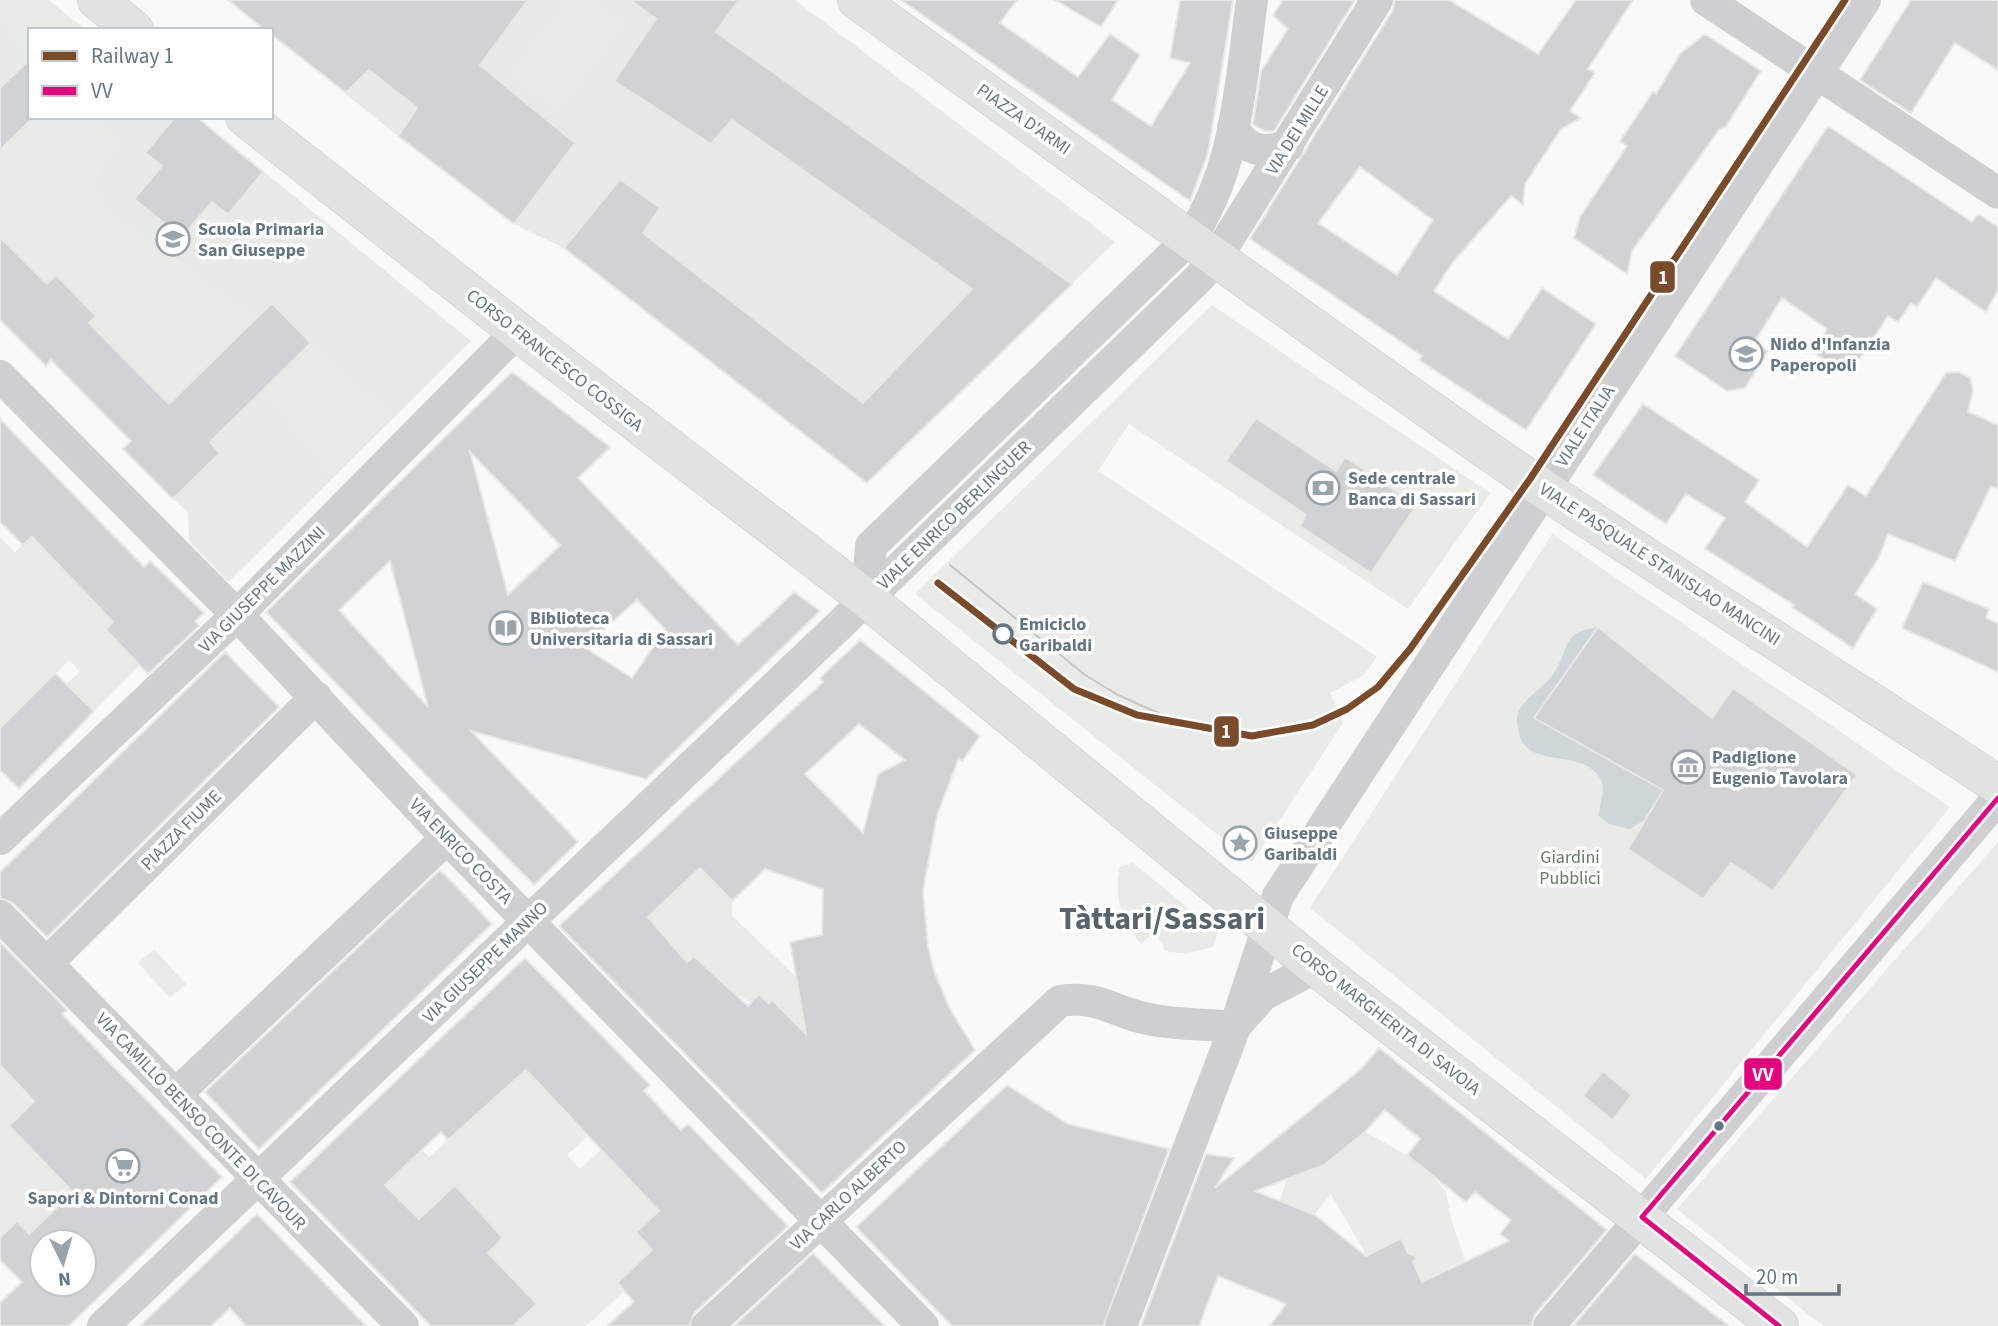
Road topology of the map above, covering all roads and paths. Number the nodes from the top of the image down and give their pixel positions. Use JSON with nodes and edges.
{"nodes":[{"id":1,"x":97,"y":0,"type":"edge"},
{"id":2,"x":857,"y":0,"type":"edge"},
{"id":3,"x":1252,"y":0,"type":"edge"},
{"id":4,"x":1377,"y":0,"type":"edge"},
{"id":5,"x":1706,"y":0,"type":"edge"},
{"id":6,"x":1865,"y":0,"type":"edge"},
{"id":7,"x":132,"y":28,"type":"edge"},
{"id":8,"x":1814,"y":73,"type":"junction"},
{"id":9,"x":248,"y":119,"type":"edge"},
{"id":10,"x":1233,"y":127,"type":"junction"},
{"id":11,"x":1288,"y":146,"type":"junction"},
{"id":12,"x":1998,"y":193,"type":"edge"},
{"id":13,"x":1202,"y":249,"type":"junction"},
{"id":14,"x":517,"y":332,"type":"junction"},
{"id":15,"x":0,"y":376,"type":"edge"},
{"id":16,"x":1544,"y":488,"type":"junction"},
{"id":17,"x":867,"y":599,"type":"junction"},
{"id":18,"x":237,"y":615,"type":"junction"},
{"id":19,"x":316,"y":697,"type":"junction"},
{"id":20,"x":1998,"y":785,"type":"edge"},
{"id":21,"x":1998,"y":798,"type":"edge"},
{"id":22,"x":447,"y":838,"type":"junction"},
{"id":23,"x":0,"y":839,"type":"edge"},
{"id":24,"x":0,"y":916,"type":"edge"},
{"id":25,"x":528,"y":920,"type":"junction"},
{"id":26,"x":1269,"y":927,"type":"junction"},
{"id":27,"x":47,"y":962,"type":"junction"},
{"id":28,"x":1316,"y":967,"type":"junction"},
{"id":29,"x":1235,"y":1027,"type":"junction"},
{"id":30,"x":175,"y":1095,"type":"junction"},
{"id":31,"x":257,"y":1180,"type":"junction"},
{"id":32,"x":1642,"y":1217,"type":"junction"},
{"id":33,"x":820,"y":1220,"type":"junction"},
{"id":34,"x":103,"y":1326,"type":"edge"},
{"id":35,"x":403,"y":1326,"type":"edge"},
{"id":36,"x":707,"y":1326,"type":"edge"},
{"id":37,"x":923,"y":1326,"type":"edge"},
{"id":38,"x":1121,"y":1326,"type":"edge"},
{"id":39,"x":1549,"y":1326,"type":"edge"},
{"id":40,"x":1779,"y":1326,"type":"edge"}],
"edges":[{"from":1,"to":7,"type":"main road"},
{"from":2,"to":13,"type":"main road","name":"PIAZZA D'ARMI"},
{"from":3,"to":10,"type":"street"},
{"from":4,"to":11,"type":"street","name":"VIA DEI MILLE"},
{"from":5,"to":8,"type":"street"},
{"from":6,"to":8,"type":"street","name":"VIALE ITALIA"},
{"from":8,"to":12,"type":"street"},
{"from":8,"to":16,"type":"street","name":"VIALE ITALIA"},
{"from":9,"to":14,"type":"main road","name":"CORSO FRANCESCO COSSIGA"},
{"from":10,"to":11,"type":"street"},
{"from":10,"to":13,"type":"street"},
{"from":11,"to":13,"type":"street","name":"VIA DEI MILLE"},
{"from":13,"to":16,"type":"main road","name":"VIALE PASQUALE STANISLAO MANCINI"},
{"from":13,"to":17,"type":"street","name":"VIALE ENRICO BERLINGUER"},
{"from":14,"to":17,"type":"main road","name":"CORSO FRANCESCO COSSIGA"},
{"from":14,"to":18,"type":"street","name":"VIA GIUSEPPE MAZZINI"},
{"from":15,"to":18,"type":"street","name":"VIA ENRICO COSTA"},
{"from":16,"to":20,"type":"main road","name":"VIALE PASQUALE STANISLAO MANCINI"},
{"from":16,"to":26,"type":"street","name":"VIALE ITALIA"},
{"from":17,"to":25,"type":"street","name":"VIA GIUSEPPE MANNO"},
{"from":17,"to":26,"type":"main road","name":"CORSO MARGHERITA DI SAVOIA"},
{"from":18,"to":19,"type":"street","name":"VIA ENRICO COSTA"},
{"from":18,"to":23,"type":"street","name":"VIA GIUSEPPE MAZZINI"},
{"from":19,"to":22,"type":"street","name":"VIA ENRICO COSTA"},
{"from":19,"to":27,"type":"street","name":"PIAZZA FIUME"},
{"from":21,"to":32,"type":"street"},
{"from":22,"to":25,"type":"street","name":"VIA ENRICO COSTA"},
{"from":22,"to":30,"type":"street"},
{"from":24,"to":27,"type":"street","name":"VIA CAMILLO BENSO CONTE DI CAVOUR"},
{"from":25,"to":31,"type":"street","name":"VIA GIUSEPPE MANNO"},
{"from":25,"to":33,"type":"street","name":"VIA ENRICO COSTA"},
{"from":26,"to":28,"type":"main road","name":"CORSO MARGHERITA DI SAVOIA"},
{"from":26,"to":29,"type":"street","name":"VIALE ITALIA"},
{"from":27,"to":30,"type":"street","name":"VIA CAMILLO BENSO CONTE DI CAVOUR"},
{"from":28,"to":29,"type":"street"},
{"from":28,"to":32,"type":"main road","name":"CORSO MARGHERITA DI SAVOIA"},
{"from":29,"to":33,"type":"street","name":"VIA CARLO ALBERTO"},
{"from":29,"to":38,"type":"street","name":"VIALE ITALIA"},
{"from":30,"to":31,"type":"street","name":"VIA CAMILLO BENSO CONTE DI CAVOUR"},
{"from":31,"to":34,"type":"street","name":"VIA GIUSEPPE MANNO"},
{"from":31,"to":35,"type":"street","name":"VIA CAMILLO BENSO CONTE DI CAVOUR"},
{"from":32,"to":39,"type":"street"},
{"from":32,"to":40,"type":"main road","name":"CORSO MARGHERITA DI SAVOIA"},
{"from":33,"to":36,"type":"street","name":"VIA CARLO ALBERTO"},
{"from":33,"to":37,"type":"street","name":"VIA ENRICO COSTA"}]}
